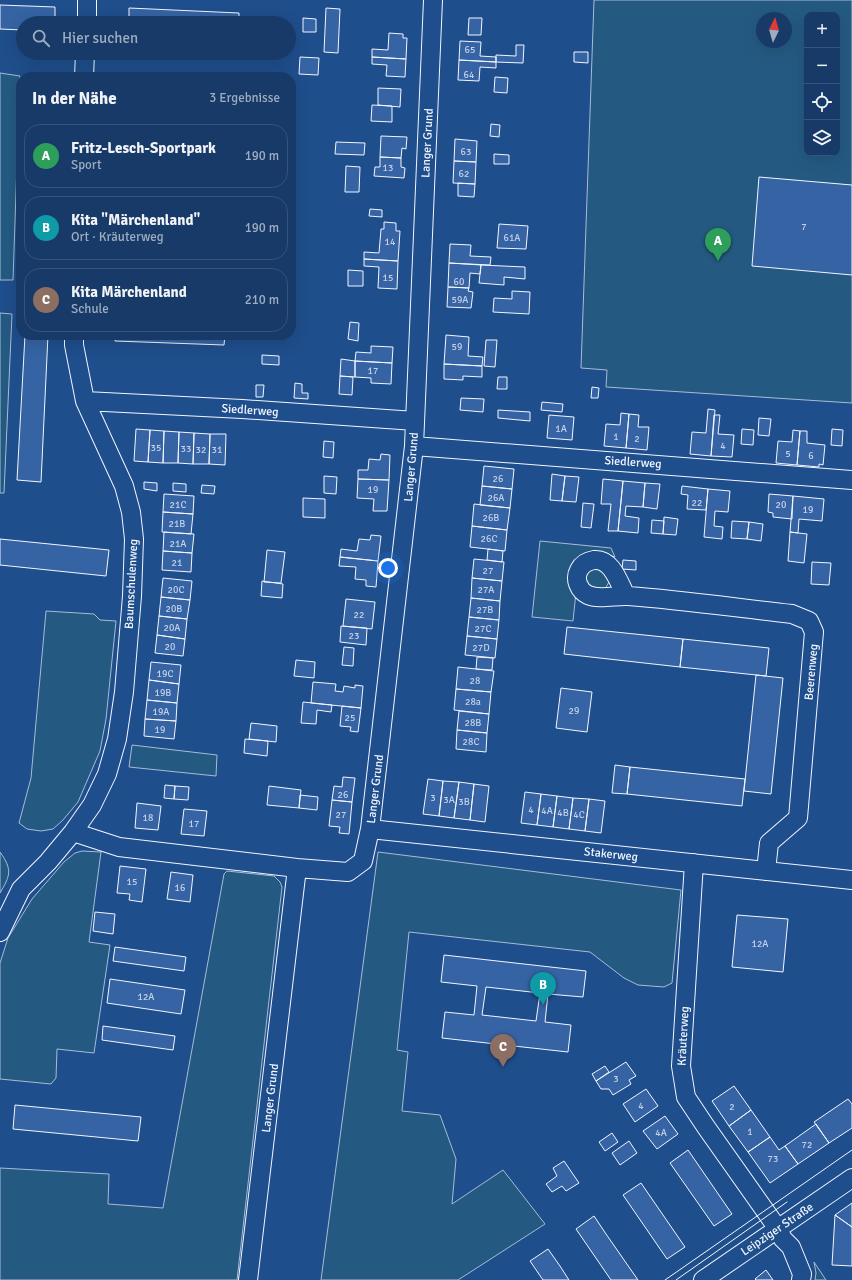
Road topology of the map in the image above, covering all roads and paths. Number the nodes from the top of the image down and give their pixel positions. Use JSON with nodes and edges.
{"nodes":[{"id":1,"x":88,"y":0,"type":"edge"},
{"id":2,"x":433,"y":0,"type":"edge"},
{"id":3,"x":87,"y":16,"type":"edge"},
{"id":4,"x":85,"y":60,"type":"edge"},
{"id":5,"x":84,"y":72,"type":"edge"},
{"id":6,"x":74,"y":340,"type":"edge"},
{"id":7,"x":85,"y":401,"type":"junction"},
{"id":8,"x":415,"y":421,"type":"junction"},
{"id":9,"x":414,"y":446,"type":"junction"},
{"id":10,"x":852,"y":480,"type":"edge"},
{"id":11,"x":626,"y":596,"type":"dead end"},
{"id":12,"x":370,"y":829,"type":"junction"},
{"id":13,"x":73,"y":832,"type":"junction"},
{"id":14,"x":694,"y":863,"type":"junction"},
{"id":15,"x":297,"y":868,"type":"junction"},
{"id":16,"x":766,"y":871,"type":"junction"},
{"id":17,"x":852,"y":880,"type":"edge"},
{"id":18,"x":0,"y":932,"type":"edge"},
{"id":19,"x":852,"y":1178,"type":"edge"},
{"id":20,"x":778,"y":1229,"type":"junction"},
{"id":21,"x":248,"y":1280,"type":"edge"},
{"id":22,"x":703,"y":1280,"type":"edge"},
{"id":23,"x":802,"y":1280,"type":"edge"}],
"edges":[{"from":1,"to":3,"type":"street"},
{"from":2,"to":8,"type":"street","name":"Langer Grund"},
{"from":4,"to":5,"type":"street"},
{"from":6,"to":7,"type":"street","name":"Baumschulenweg"},
{"from":7,"to":8,"type":"street","name":"Siedlerweg"},
{"from":7,"to":13,"type":"street","name":"Baumschulenweg"},
{"from":8,"to":9,"type":"street","name":"Langer Grund"},
{"from":9,"to":10,"type":"street","name":"Siedlerweg"},
{"from":9,"to":12,"type":"street","name":"Langer Grund"},
{"from":11,"to":16,"type":"street","name":"Beerenweg"},
{"from":12,"to":14,"type":"street","name":"Stakerweg"},
{"from":12,"to":15,"type":"street","name":"Langer Grund"},
{"from":13,"to":15,"type":"street","name":"Langer Grund"},
{"from":13,"to":18,"type":"street","name":"Baumschulenweg"},
{"from":14,"to":16,"type":"street","name":"Stakerweg"},
{"from":14,"to":20,"type":"street","name":"Kräuterweg"},
{"from":15,"to":21,"type":"street","name":"Langer Grund"},
{"from":16,"to":17,"type":"street","name":"Stakerweg"},
{"from":19,"to":20,"type":"street","name":"Leipziger Straße"},
{"from":20,"to":22,"type":"street","name":"Leipziger Straße"},
{"from":20,"to":23,"type":"street","name":"Kräuterweg"}]}
